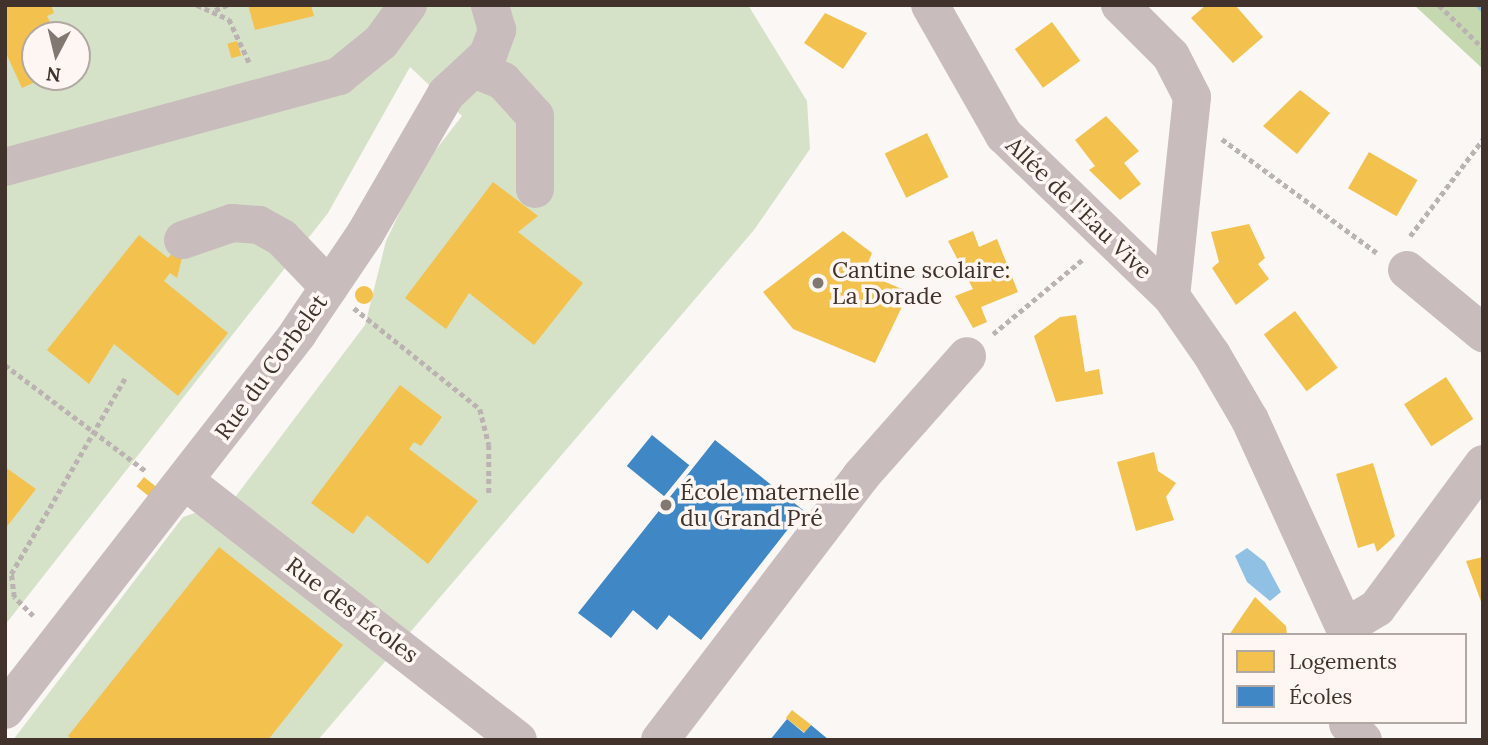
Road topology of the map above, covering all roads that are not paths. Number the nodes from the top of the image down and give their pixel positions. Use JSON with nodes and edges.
{"nodes":[{"id":1,"x":408,"y":5,"type":"edge"},
{"id":2,"x":490,"y":5,"type":"edge"},
{"id":3,"x":930,"y":5,"type":"edge"},
{"id":4,"x":1121,"y":5,"type":"edge"},
{"id":5,"x":476,"y":70,"type":"junction"},
{"id":6,"x":5,"y":167,"type":"edge"},
{"id":7,"x":536,"y":190,"type":"dead end"},
{"id":8,"x":183,"y":240,"type":"dead end"},
{"id":9,"x":1407,"y":270,"type":"road end"},
{"id":10,"x":329,"y":287,"type":"junction"},
{"id":11,"x":1171,"y":296,"type":"junction"},
{"id":12,"x":1483,"y":333,"type":"edge"},
{"id":13,"x":967,"y":356,"type":"road end"},
{"id":14,"x":1483,"y":464,"type":"edge"},
{"id":15,"x":180,"y":487,"type":"junction"},
{"id":16,"x":1348,"y":631,"type":"edge"},
{"id":17,"x":5,"y":710,"type":"edge"},
{"id":18,"x":519,"y":740,"type":"edge"},
{"id":19,"x":660,"y":740,"type":"edge"}],
"edges":[{"from":1,"to":6,"type":"street"},
{"from":2,"to":5,"type":"street","name":"Rue du Corbelet"},
{"from":3,"to":11,"type":"street","name":"Allée de l'Eau Vive"},
{"from":4,"to":11,"type":"street","name":"Allée de l'Eau Vive"},
{"from":5,"to":7,"type":"street"},
{"from":5,"to":10,"type":"street","name":"Rue du Corbelet"},
{"from":8,"to":10,"type":"street"},
{"from":9,"to":12,"type":"street"},
{"from":10,"to":15,"type":"street","name":"Rue du Corbelet"},
{"from":11,"to":16,"type":"street","name":"Allée de l'Eau Vive"},
{"from":13,"to":19,"type":"street"},
{"from":14,"to":16,"type":"street","name":"Allée de l'Eau Vive"},
{"from":15,"to":17,"type":"street","name":"Rue du Corbelet"},
{"from":15,"to":18,"type":"street","name":"Rue des Écoles"}]}
